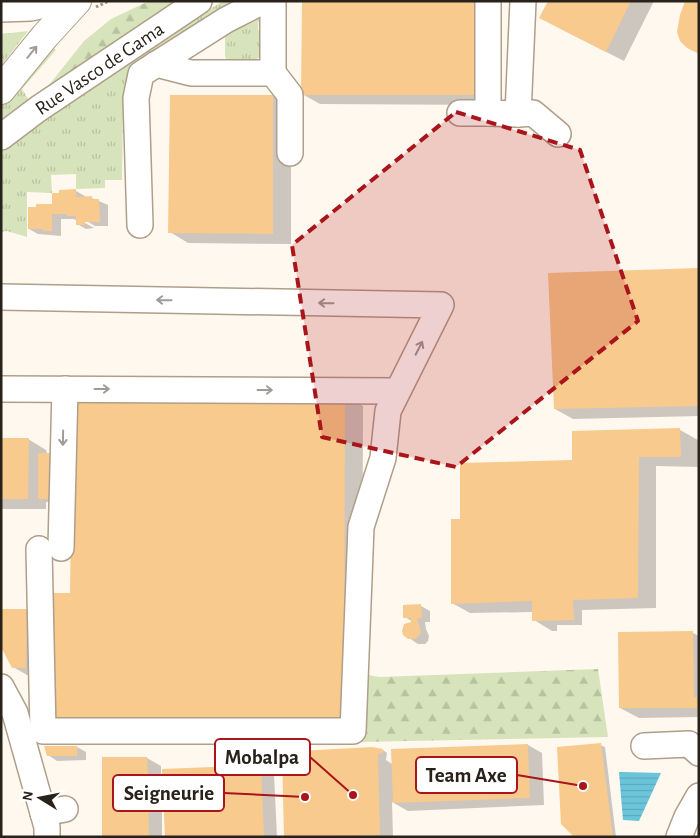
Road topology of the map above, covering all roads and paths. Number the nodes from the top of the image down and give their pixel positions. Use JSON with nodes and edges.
{"nodes":[{"id":1,"x":60,"y":1,"type":"edge"},
{"id":2,"x":77,"y":1,"type":"edge"},
{"id":3,"x":199,"y":1,"type":"edge"},
{"id":4,"x":263,"y":1,"type":"edge"},
{"id":5,"x":273,"y":1,"type":"edge"},
{"id":6,"x":488,"y":1,"type":"edge"},
{"id":7,"x":523,"y":1,"type":"edge"},
{"id":8,"x":1,"y":9,"type":"edge"},
{"id":9,"x":156,"y":64,"type":"junction"},
{"id":10,"x":273,"y":73,"type":"junction"},
{"id":11,"x":1,"y":90,"type":"edge"},
{"id":12,"x":460,"y":113,"type":"dead end"},
{"id":13,"x":488,"y":113,"type":"junction"},
{"id":14,"x":518,"y":114,"type":"junction"},
{"id":15,"x":558,"y":134,"type":"dead end"},
{"id":16,"x":1,"y":137,"type":"edge"},
{"id":17,"x":290,"y":153,"type":"dead end"},
{"id":18,"x":140,"y":225,"type":"dead end"},
{"id":19,"x":1,"y":297,"type":"edge"},
{"id":20,"x":1,"y":388,"type":"edge"},
{"id":21,"x":64,"y":389,"type":"junction"},
{"id":22,"x":396,"y":391,"type":"junction"},
{"id":23,"x":1,"y":687,"type":"edge"},
{"id":24,"x":644,"y":746,"type":"dead end"},
{"id":25,"x":699,"y":753,"type":"edge"},
{"id":26,"x":699,"y":796,"type":"edge"},
{"id":27,"x":52,"y":820,"type":"edge"},
{"id":28,"x":678,"y":837,"type":"edge"}],
"edges":[{"from":1,"to":8,"type":"street"},
{"from":11,"to":2,"type":"highway","one_way":true},
{"from":3,"to":16,"type":"street","name":"Rue Vasco de Gama"},
{"from":4,"to":9,"type":"street"},
{"from":5,"to":10,"type":"street"},
{"from":6,"to":13,"type":"street"},
{"from":7,"to":14,"type":"street"},
{"from":9,"to":10,"type":"street"},
{"from":9,"to":18,"type":"street"},
{"from":10,"to":17,"type":"street"},
{"from":12,"to":13,"type":"street"},
{"from":13,"to":14,"type":"street"},
{"from":14,"to":15,"type":"street"},
{"from":22,"to":19,"type":"street","one_way":true},
{"from":20,"to":21,"type":"street"},
{"from":21,"to":22,"type":"street","one_way":true},
{"from":21,"to":22,"type":"street","one_way":true},
{"from":23,"to":27,"type":"street"},
{"from":24,"to":25,"type":"street"},
{"from":26,"to":28,"type":"street"}]}
